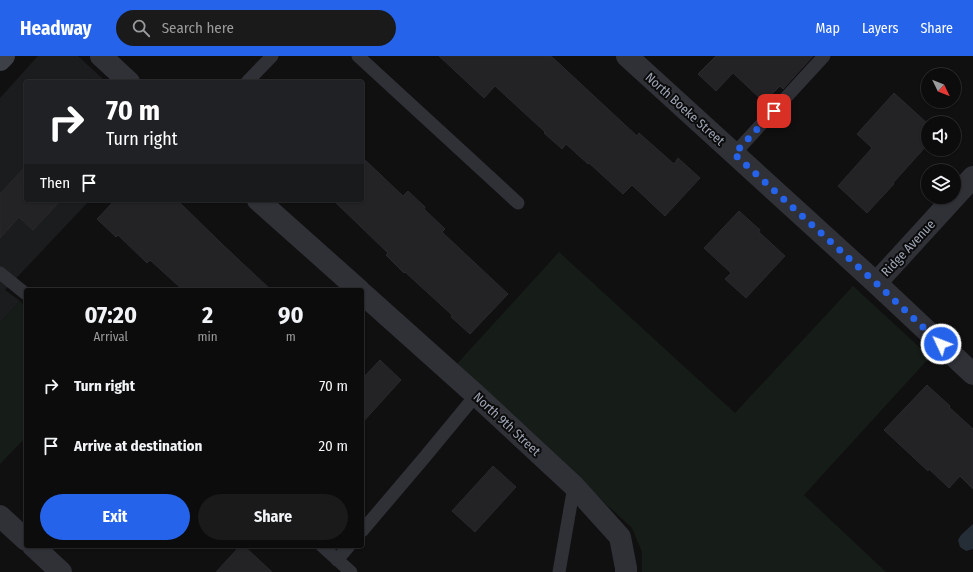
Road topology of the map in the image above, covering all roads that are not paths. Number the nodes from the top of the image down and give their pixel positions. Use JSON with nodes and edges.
{"nodes":[{"id":1,"x":4,"y":56,"type":"edge"},
{"id":2,"x":101,"y":56,"type":"edge"},
{"id":3,"x":272,"y":56,"type":"edge"},
{"id":4,"x":358,"y":56,"type":"edge"},
{"id":5,"x":627,"y":56,"type":"edge"},
{"id":6,"x":824,"y":56,"type":"edge"},
{"id":7,"x":0,"y":60,"type":"edge"},
{"id":8,"x":127,"y":80,"type":"edge"},
{"id":9,"x":249,"y":80,"type":"edge"},
{"id":10,"x":734,"y":154,"type":"junction"},
{"id":11,"x":973,"y":177,"type":"edge"},
{"id":12,"x":260,"y":202,"type":"edge"},
{"id":13,"x":518,"y":202,"type":"dead end"},
{"id":14,"x":0,"y":273,"type":"edge"},
{"id":15,"x":876,"y":283,"type":"junction"},
{"id":16,"x":357,"y":288,"type":"edge"},
{"id":17,"x":24,"y":292,"type":"edge"},
{"id":18,"x":364,"y":295,"type":"edge"},
{"id":19,"x":973,"y":374,"type":"edge"},
{"id":20,"x":476,"y":395,"type":"junction"},
{"id":21,"x":574,"y":486,"type":"junction"},
{"id":22,"x":0,"y":516,"type":"edge"},
{"id":23,"x":364,"y":529,"type":"edge"},
{"id":24,"x":24,"y":538,"type":"edge"},
{"id":25,"x":35,"y":548,"type":"edge"},
{"id":26,"x":324,"y":548,"type":"edge"},
{"id":27,"x":347,"y":548,"type":"edge"},
{"id":28,"x":337,"y":560,"type":"junction"},
{"id":29,"x":61,"y":572,"type":"edge"},
{"id":30,"x":351,"y":572,"type":"edge"},
{"id":31,"x":559,"y":572,"type":"edge"},
{"id":32,"x":626,"y":572,"type":"edge"}],
"edges":[{"from":1,"to":7,"type":"main road"},
{"from":2,"to":8,"type":"street"},
{"from":3,"to":9,"type":"lane"},
{"from":4,"to":13,"type":"lane"},
{"from":5,"to":10,"type":"street","name":"North Boeke Street"},
{"from":6,"to":10,"type":"lane"},
{"from":10,"to":15,"type":"street","name":"North Boeke Street"},
{"from":11,"to":15,"type":"street","name":"Ridge Avenue"},
{"from":12,"to":16,"type":"street"},
{"from":14,"to":17,"type":"lane"},
{"from":15,"to":19,"type":"street","name":"North Boeke Street"},
{"from":18,"to":20,"type":"street","name":"North 9th Street"},
{"from":20,"to":21,"type":"street","name":"North 9th Street"},
{"from":20,"to":23,"type":"lane"},
{"from":21,"to":31,"type":"lane"},
{"from":21,"to":32,"type":"street","name":"North 9th Street"},
{"from":22,"to":24,"type":"street"},
{"from":25,"to":29,"type":"street"},
{"from":26,"to":28,"type":"lane"},
{"from":27,"to":28,"type":"lane"},
{"from":28,"to":30,"type":"lane"}]}
